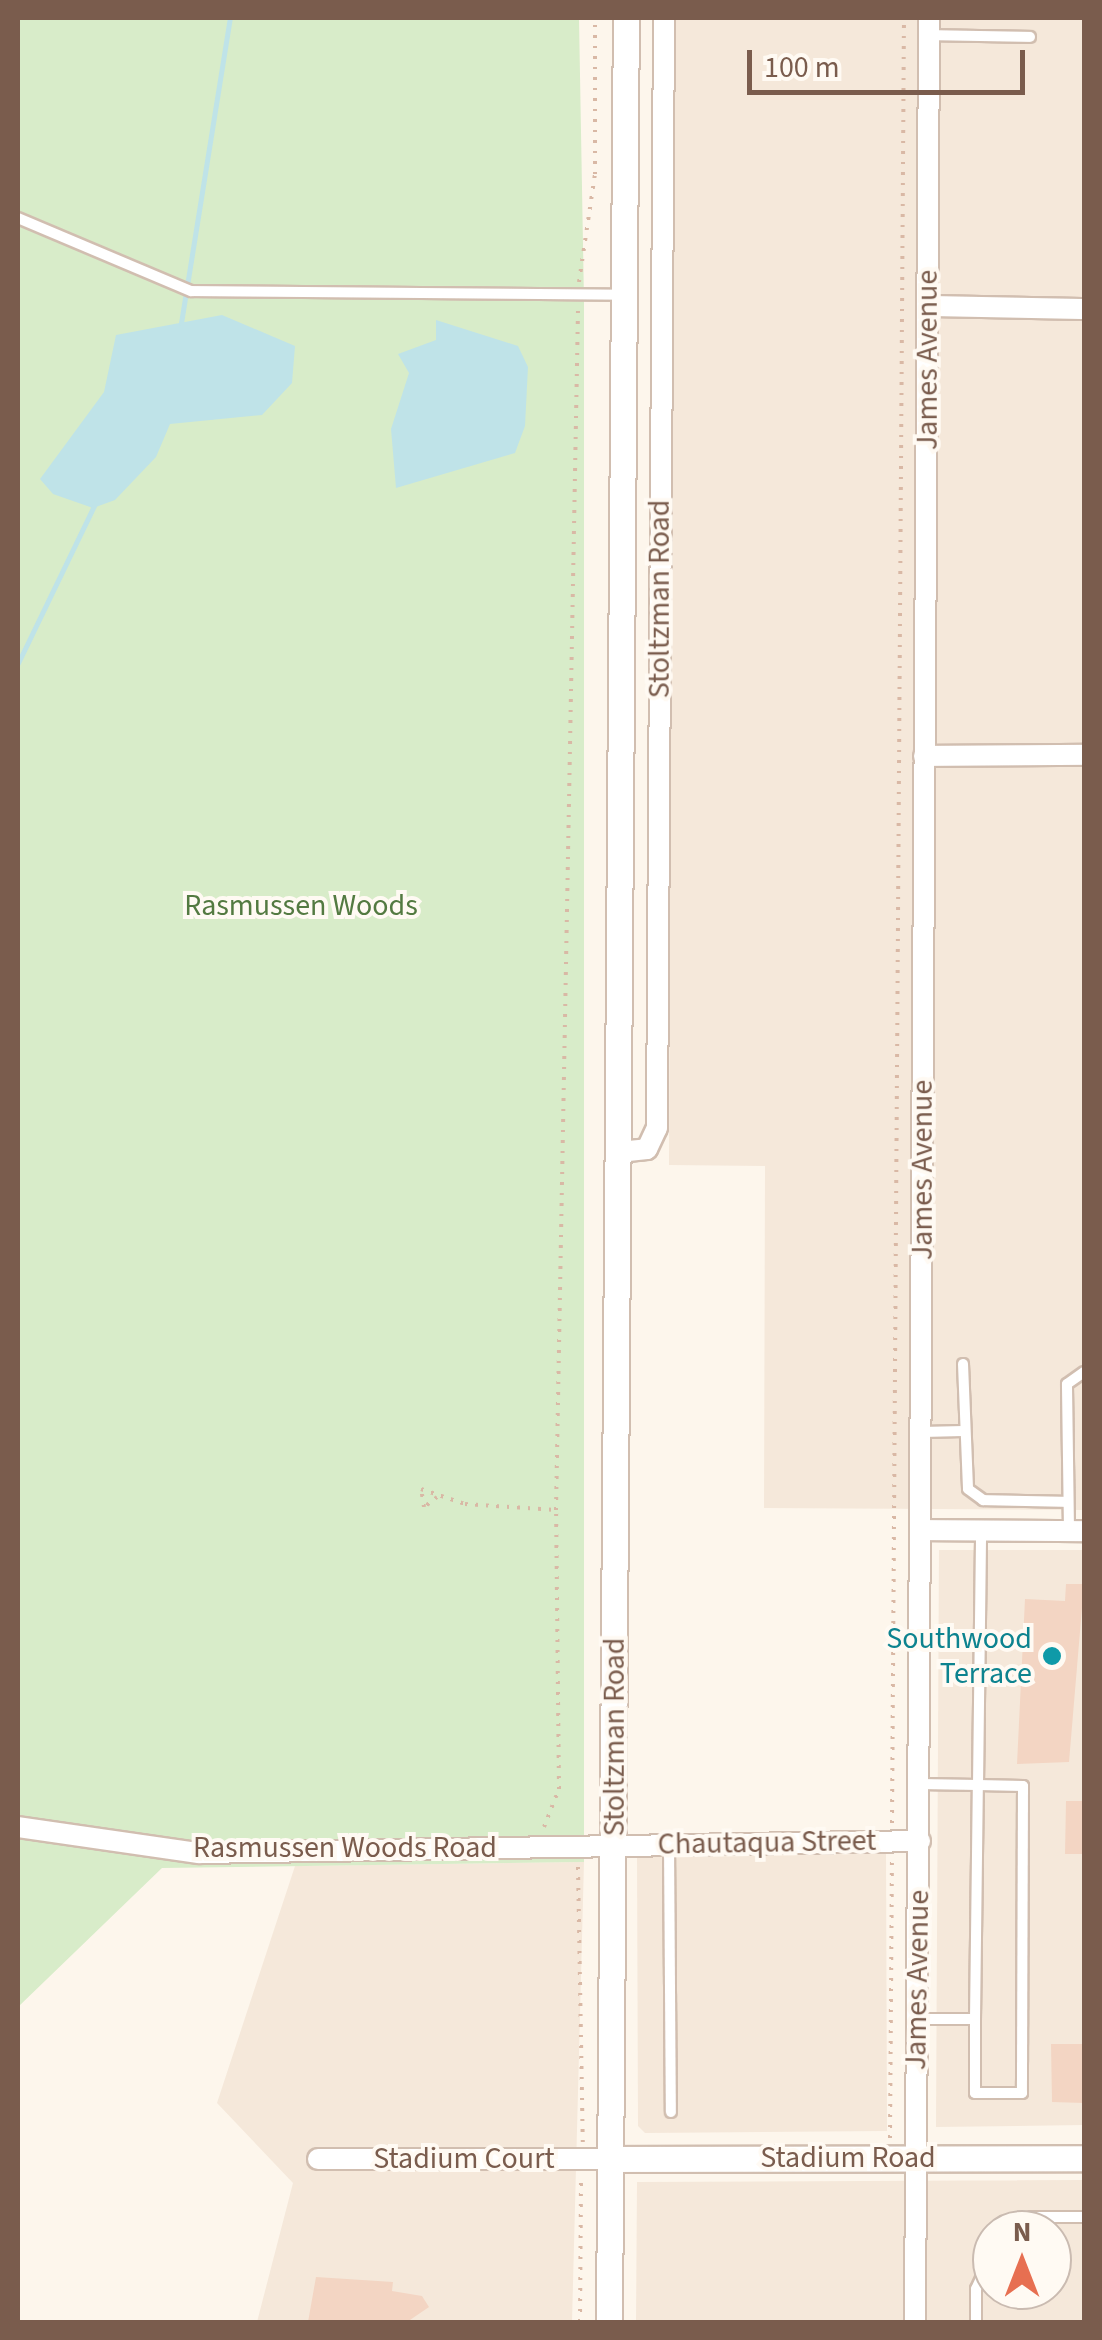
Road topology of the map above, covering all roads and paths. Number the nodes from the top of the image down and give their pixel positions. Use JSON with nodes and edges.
{"nodes":[{"id":1,"x":595,"y":18,"type":"edge"},
{"id":2,"x":626,"y":18,"type":"edge"},
{"id":3,"x":664,"y":18,"type":"edge"},
{"id":4,"x":904,"y":18,"type":"edge"},
{"id":5,"x":930,"y":26,"type":"edge"},
{"id":6,"x":1030,"y":38,"type":"dead end"},
{"id":7,"x":18,"y":218,"type":"edge"},
{"id":8,"x":18,"y":290,"type":"edge"},
{"id":9,"x":578,"y":295,"type":"junction"},
{"id":10,"x":627,"y":295,"type":"junction"},
{"id":11,"x":929,"y":306,"type":"junction"},
{"id":12,"x":1084,"y":309,"type":"edge"},
{"id":13,"x":18,"y":358,"type":"edge"},
{"id":14,"x":924,"y":756,"type":"junction"},
{"id":15,"x":1084,"y":756,"type":"edge"},
{"id":16,"x":619,"y":1152,"type":"junction"},
{"id":17,"x":963,"y":1364,"type":"dead end"},
{"id":18,"x":1084,"y":1372,"type":"edge"},
{"id":19,"x":963,"y":1431,"type":"junction"},
{"id":20,"x":922,"y":1432,"type":"junction"},
{"id":21,"x":437,"y":1498,"type":"dead end"},
{"id":22,"x":1068,"y":1502,"type":"junction"},
{"id":23,"x":556,"y":1510,"type":"junction"},
{"id":24,"x":922,"y":1530,"type":"junction"},
{"id":25,"x":981,"y":1531,"type":"junction"},
{"id":26,"x":1077,"y":1531,"type":"edge"},
{"id":27,"x":920,"y":1784,"type":"junction"},
{"id":28,"x":978,"y":1784,"type":"junction"},
{"id":29,"x":18,"y":1827,"type":"edge"},
{"id":30,"x":892,"y":1841,"type":"junction"},
{"id":31,"x":920,"y":1841,"type":"junction"},
{"id":32,"x":669,"y":1844,"type":"junction"},
{"id":33,"x":615,"y":1845,"type":"junction"},
{"id":34,"x":524,"y":1846,"type":"junction"},
{"id":35,"x":574,"y":1856,"type":"dead end"},
{"id":36,"x":918,"y":2019,"type":"junction"},
{"id":37,"x":975,"y":2019,"type":"junction"},
{"id":38,"x":671,"y":2112,"type":"dead end"},
{"id":39,"x":903,"y":2158,"type":"junction"},
{"id":40,"x":1084,"y":2158,"type":"edge"},
{"id":41,"x":318,"y":2159,"type":"dead end"},
{"id":42,"x":581,"y":2160,"type":"junction"},
{"id":43,"x":611,"y":2160,"type":"junction"},
{"id":44,"x":580,"y":2322,"type":"edge"},
{"id":45,"x":608,"y":2322,"type":"edge"},
{"id":46,"x":915,"y":2322,"type":"edge"}],
"edges":[{"from":1,"to":9,"type":"path"},
{"from":2,"to":10,"type":"street","name":"Stoltzman Road"},
{"from":3,"to":16,"type":"street","name":"Stoltzman Road"},
{"from":4,"to":30,"type":"path"},
{"from":5,"to":6,"type":"lane"},
{"from":5,"to":11,"type":"street","name":"James Avenue"},
{"from":7,"to":9,"type":"lane"},
{"from":8,"to":13,"type":"path"},
{"from":9,"to":10,"type":"lane"},
{"from":9,"to":23,"type":"path"},
{"from":10,"to":16,"type":"street","name":"Stoltzman Road"},
{"from":11,"to":12,"type":"street"},
{"from":11,"to":14,"type":"street","name":"James Avenue"},
{"from":14,"to":15,"type":"street"},
{"from":14,"to":20,"type":"street","name":"James Avenue"},
{"from":16,"to":33,"type":"street","name":"Stoltzman Road"},
{"from":17,"to":19,"type":"lane"},
{"from":18,"to":22,"type":"lane"},
{"from":19,"to":20,"type":"lane"},
{"from":19,"to":22,"type":"lane"},
{"from":20,"to":24,"type":"street","name":"James Avenue"},
{"from":21,"to":23,"type":"path"},
{"from":22,"to":26,"type":"lane"},
{"from":23,"to":34,"type":"path"},
{"from":24,"to":25,"type":"street"},
{"from":24,"to":27,"type":"street","name":"James Avenue"},
{"from":25,"to":26,"type":"street"},
{"from":25,"to":28,"type":"lane"},
{"from":27,"to":28,"type":"lane"},
{"from":27,"to":31,"type":"street","name":"James Avenue"},
{"from":28,"to":37,"type":"lane"},
{"from":28,"to":37,"type":"lane"},
{"from":29,"to":34,"type":"street","name":"Rasmussen Woods Road"},
{"from":30,"to":31,"type":"street","name":"Chautaqua Street"},
{"from":30,"to":32,"type":"street","name":"Chautaqua Street"},
{"from":30,"to":39,"type":"path"},
{"from":31,"to":36,"type":"street","name":"James Avenue"},
{"from":32,"to":33,"type":"street","name":"Chautaqua Street"},
{"from":32,"to":38,"type":"lane"},
{"from":33,"to":34,"type":"street","name":"Rasmussen Woods Road"},
{"from":33,"to":43,"type":"street","name":"Stoltzman Road"},
{"from":35,"to":42,"type":"path"},
{"from":36,"to":37,"type":"lane"},
{"from":36,"to":39,"type":"street","name":"James Avenue"},
{"from":39,"to":40,"type":"street","name":"Stadium Road"},
{"from":39,"to":43,"type":"street","name":"Stadium Road"},
{"from":39,"to":46,"type":"street","name":"James Avenue"},
{"from":41,"to":42,"type":"street","name":"Stadium Court"},
{"from":42,"to":43,"type":"street","name":"Stadium Court"},
{"from":42,"to":44,"type":"path"},
{"from":43,"to":45,"type":"street","name":"Stoltzman Road"}]}
